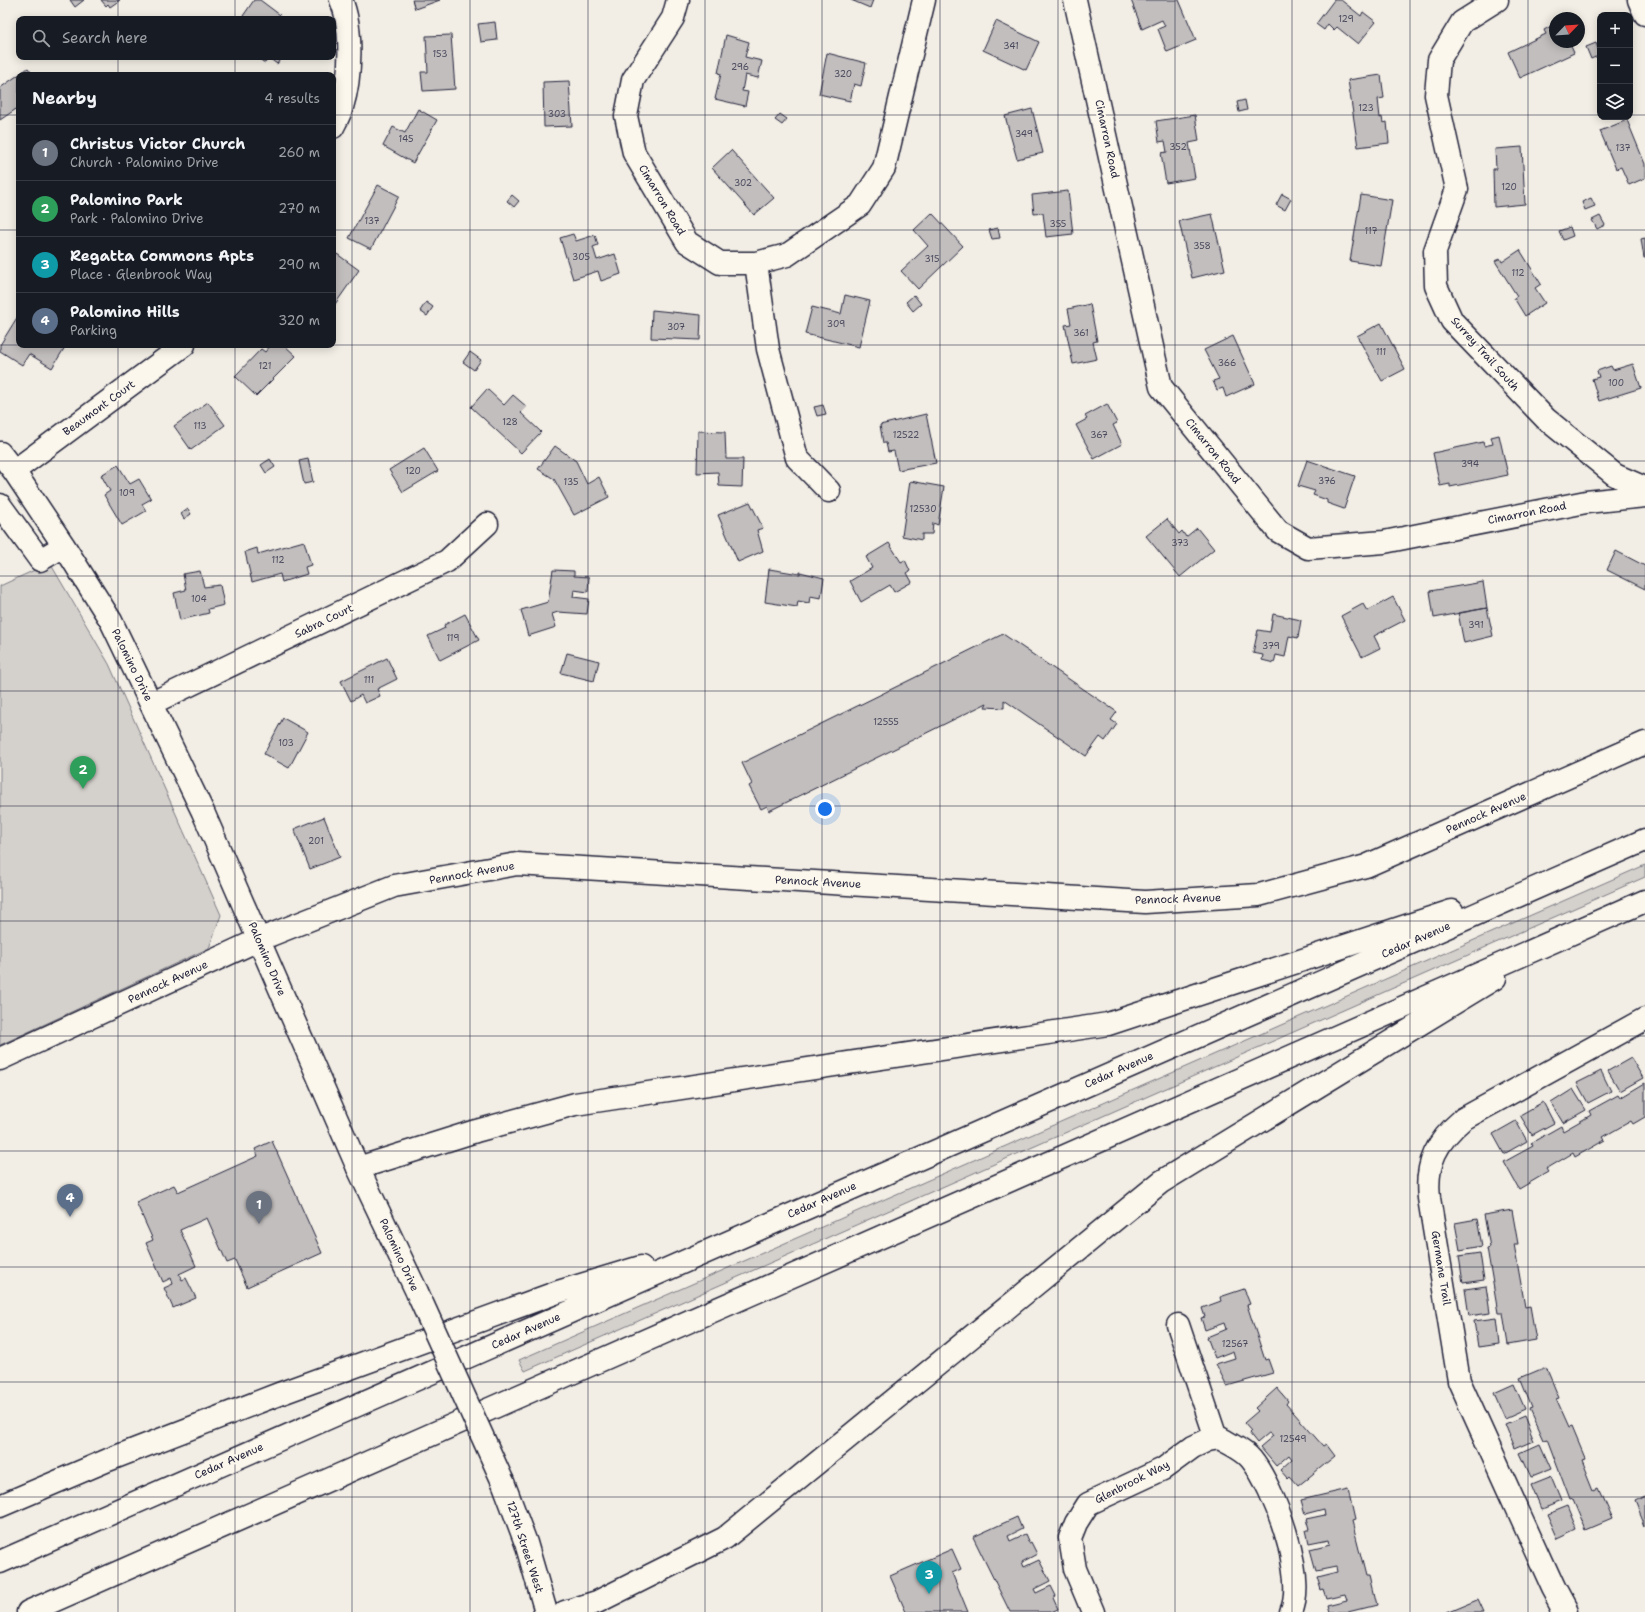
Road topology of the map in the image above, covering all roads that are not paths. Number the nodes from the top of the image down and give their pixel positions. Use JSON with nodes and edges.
{"nodes":[{"id":1,"x":341,"y":0,"type":"edge"},
{"id":2,"x":678,"y":0,"type":"edge"},
{"id":3,"x":924,"y":0,"type":"edge"},
{"id":4,"x":1075,"y":0,"type":"edge"},
{"id":5,"x":1497,"y":0,"type":"edge"},
{"id":6,"x":1639,"y":0,"type":"edge"},
{"id":7,"x":1645,"y":14,"type":"edge"},
{"id":8,"x":336,"y":121,"type":"edge"},
{"id":9,"x":756,"y":263,"type":"junction"},
{"id":10,"x":180,"y":348,"type":"edge"},
{"id":11,"x":0,"y":454,"type":"edge"},
{"id":12,"x":14,"y":471,"type":"junction"},
{"id":13,"x":1645,"y":488,"type":"edge"},
{"id":14,"x":829,"y":492,"type":"dead end"},
{"id":15,"x":1645,"y":496,"type":"edge"},
{"id":16,"x":0,"y":504,"type":"edge"},
{"id":17,"x":487,"y":524,"type":"dead end"},
{"id":18,"x":64,"y":546,"type":"junction"},
{"id":19,"x":152,"y":704,"type":"junction"},
{"id":20,"x":1645,"y":743,"type":"edge"},
{"id":21,"x":1645,"y":840,"type":"edge"},
{"id":22,"x":1573,"y":871,"type":"junction"},
{"id":23,"x":1645,"y":901,"type":"edge"},
{"id":24,"x":1565,"y":935,"type":"junction"},
{"id":25,"x":258,"y":940,"type":"junction"},
{"id":26,"x":1645,"y":1019,"type":"edge"},
{"id":27,"x":0,"y":1059,"type":"edge"},
{"id":28,"x":358,"y":1168,"type":"junction"},
{"id":29,"x":732,"y":1240,"type":"junction"},
{"id":30,"x":1178,"y":1325,"type":"dead end"},
{"id":31,"x":1216,"y":1438,"type":"junction"},
{"id":32,"x":503,"y":1482,"type":"joint"},
{"id":33,"x":0,"y":1506,"type":"edge"},
{"id":34,"x":180,"y":1546,"type":"junction"},
{"id":35,"x":0,"y":1562,"type":"edge"},
{"id":36,"x":28,"y":1612,"type":"edge"},
{"id":37,"x":57,"y":1612,"type":"edge"},
{"id":38,"x":546,"y":1612,"type":"edge"},
{"id":39,"x":565,"y":1612,"type":"edge"},
{"id":40,"x":1093,"y":1612,"type":"edge"},
{"id":41,"x":1291,"y":1612,"type":"edge"},
{"id":42,"x":1566,"y":1612,"type":"edge"}],
"edges":[{"from":1,"to":8,"type":"main road"},
{"from":2,"to":9,"type":"main road","name":"Cimarron Road"},
{"from":3,"to":9,"type":"main road","name":"Cimarron Road"},
{"from":4,"to":15,"type":"main road","name":"Cimarron Road"},
{"from":5,"to":13,"type":"main road","name":"Surrey Trail South"},
{"from":6,"to":7,"type":"main road"},
{"from":9,"to":14,"type":"main road"},
{"from":10,"to":12,"type":"main road","name":"Beaumont Court"},
{"from":11,"to":12,"type":"main road","name":"Palomino Drive"},
{"from":12,"to":18,"type":"main road","name":"Palomino Drive"},
{"from":16,"to":18,"type":"main road"},
{"from":17,"to":19,"type":"main road","name":"Sabra Court"},
{"from":18,"to":19,"type":"main road","name":"Palomino Drive"},
{"from":19,"to":25,"type":"main road","name":"Palomino Drive"},
{"from":20,"to":25,"type":"main road","name":"Pennock Avenue"},
{"from":21,"to":22,"type":"main road","name":"Cedar Avenue"},
{"from":22,"to":28,"type":"main road"},
{"from":22,"to":29,"type":"main road","name":"Cedar Avenue"},
{"from":23,"to":24,"type":"main road"},
{"from":24,"to":34,"type":"main road"},
{"from":24,"to":39,"type":"main road"},
{"from":25,"to":27,"type":"main road","name":"Pennock Avenue"},
{"from":25,"to":28,"type":"main road","name":"Palomino Drive"},
{"from":26,"to":42,"type":"main road","name":"Germane Trail"},
{"from":28,"to":32,"type":"main road","name":"Palomino Drive","bridge":true},
{"from":29,"to":33,"type":"main road"},
{"from":29,"to":35,"type":"main road","name":"Cedar Avenue"},
{"from":30,"to":31,"type":"main road"},
{"from":31,"to":40,"type":"main road","name":"Glenbrook Way"},
{"from":31,"to":41,"type":"main road"},
{"from":32,"to":38,"type":"main road","name":"127th Street West"},
{"from":34,"to":36,"type":"main road"},
{"from":34,"to":37,"type":"main road"}]}
